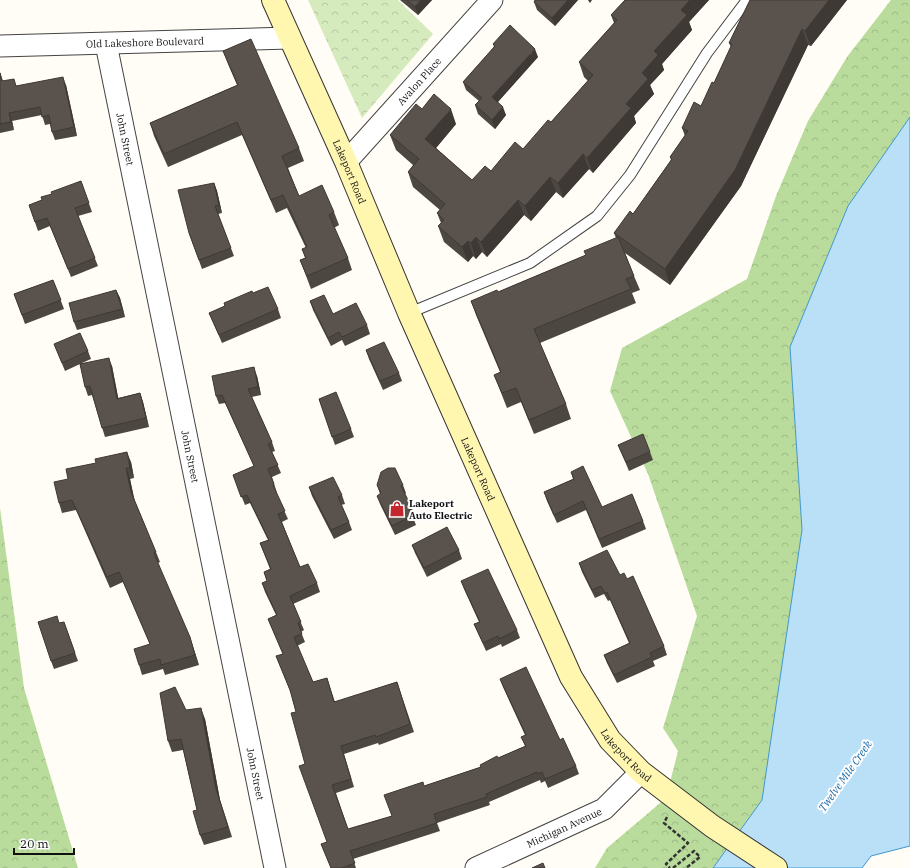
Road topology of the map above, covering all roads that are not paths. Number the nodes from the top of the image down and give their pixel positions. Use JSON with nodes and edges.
{"nodes":[{"id":1,"x":274,"y":0,"type":"edge"},
{"id":2,"x":492,"y":0,"type":"edge"},
{"id":3,"x":746,"y":0,"type":"edge"},
{"id":4,"x":290,"y":38,"type":"junction"},
{"id":5,"x":106,"y":44,"type":"junction"},
{"id":6,"x":0,"y":46,"type":"edge"},
{"id":7,"x":346,"y":162,"type":"junction"},
{"id":8,"x":409,"y":313,"type":"junction"},
{"id":9,"x":641,"y":772,"type":"junction"},
{"id":10,"x":275,"y":868,"type":"edge"},
{"id":11,"x":476,"y":868,"type":"edge"},
{"id":12,"x":776,"y":868,"type":"edge"}],
"edges":[{"from":1,"to":4,"type":"main road","name":"Lakeport Road"},
{"from":2,"to":7,"type":"street","name":"Avalon Place"},
{"from":3,"to":8,"type":"lane"},
{"from":4,"to":5,"type":"street","name":"Old Lakeshore Boulevard"},
{"from":4,"to":7,"type":"main road","name":"Lakeport Road"},
{"from":5,"to":6,"type":"street","name":"Old Lakeshore Boulevard"},
{"from":5,"to":10,"type":"street","name":"John Street"},
{"from":7,"to":8,"type":"main road","name":"Lakeport Road"},
{"from":8,"to":9,"type":"main road","name":"Lakeport Road"},
{"from":9,"to":11,"type":"street","name":"Michigan Avenue"},
{"from":9,"to":12,"type":"main road","name":"Lakeport Road"}]}
